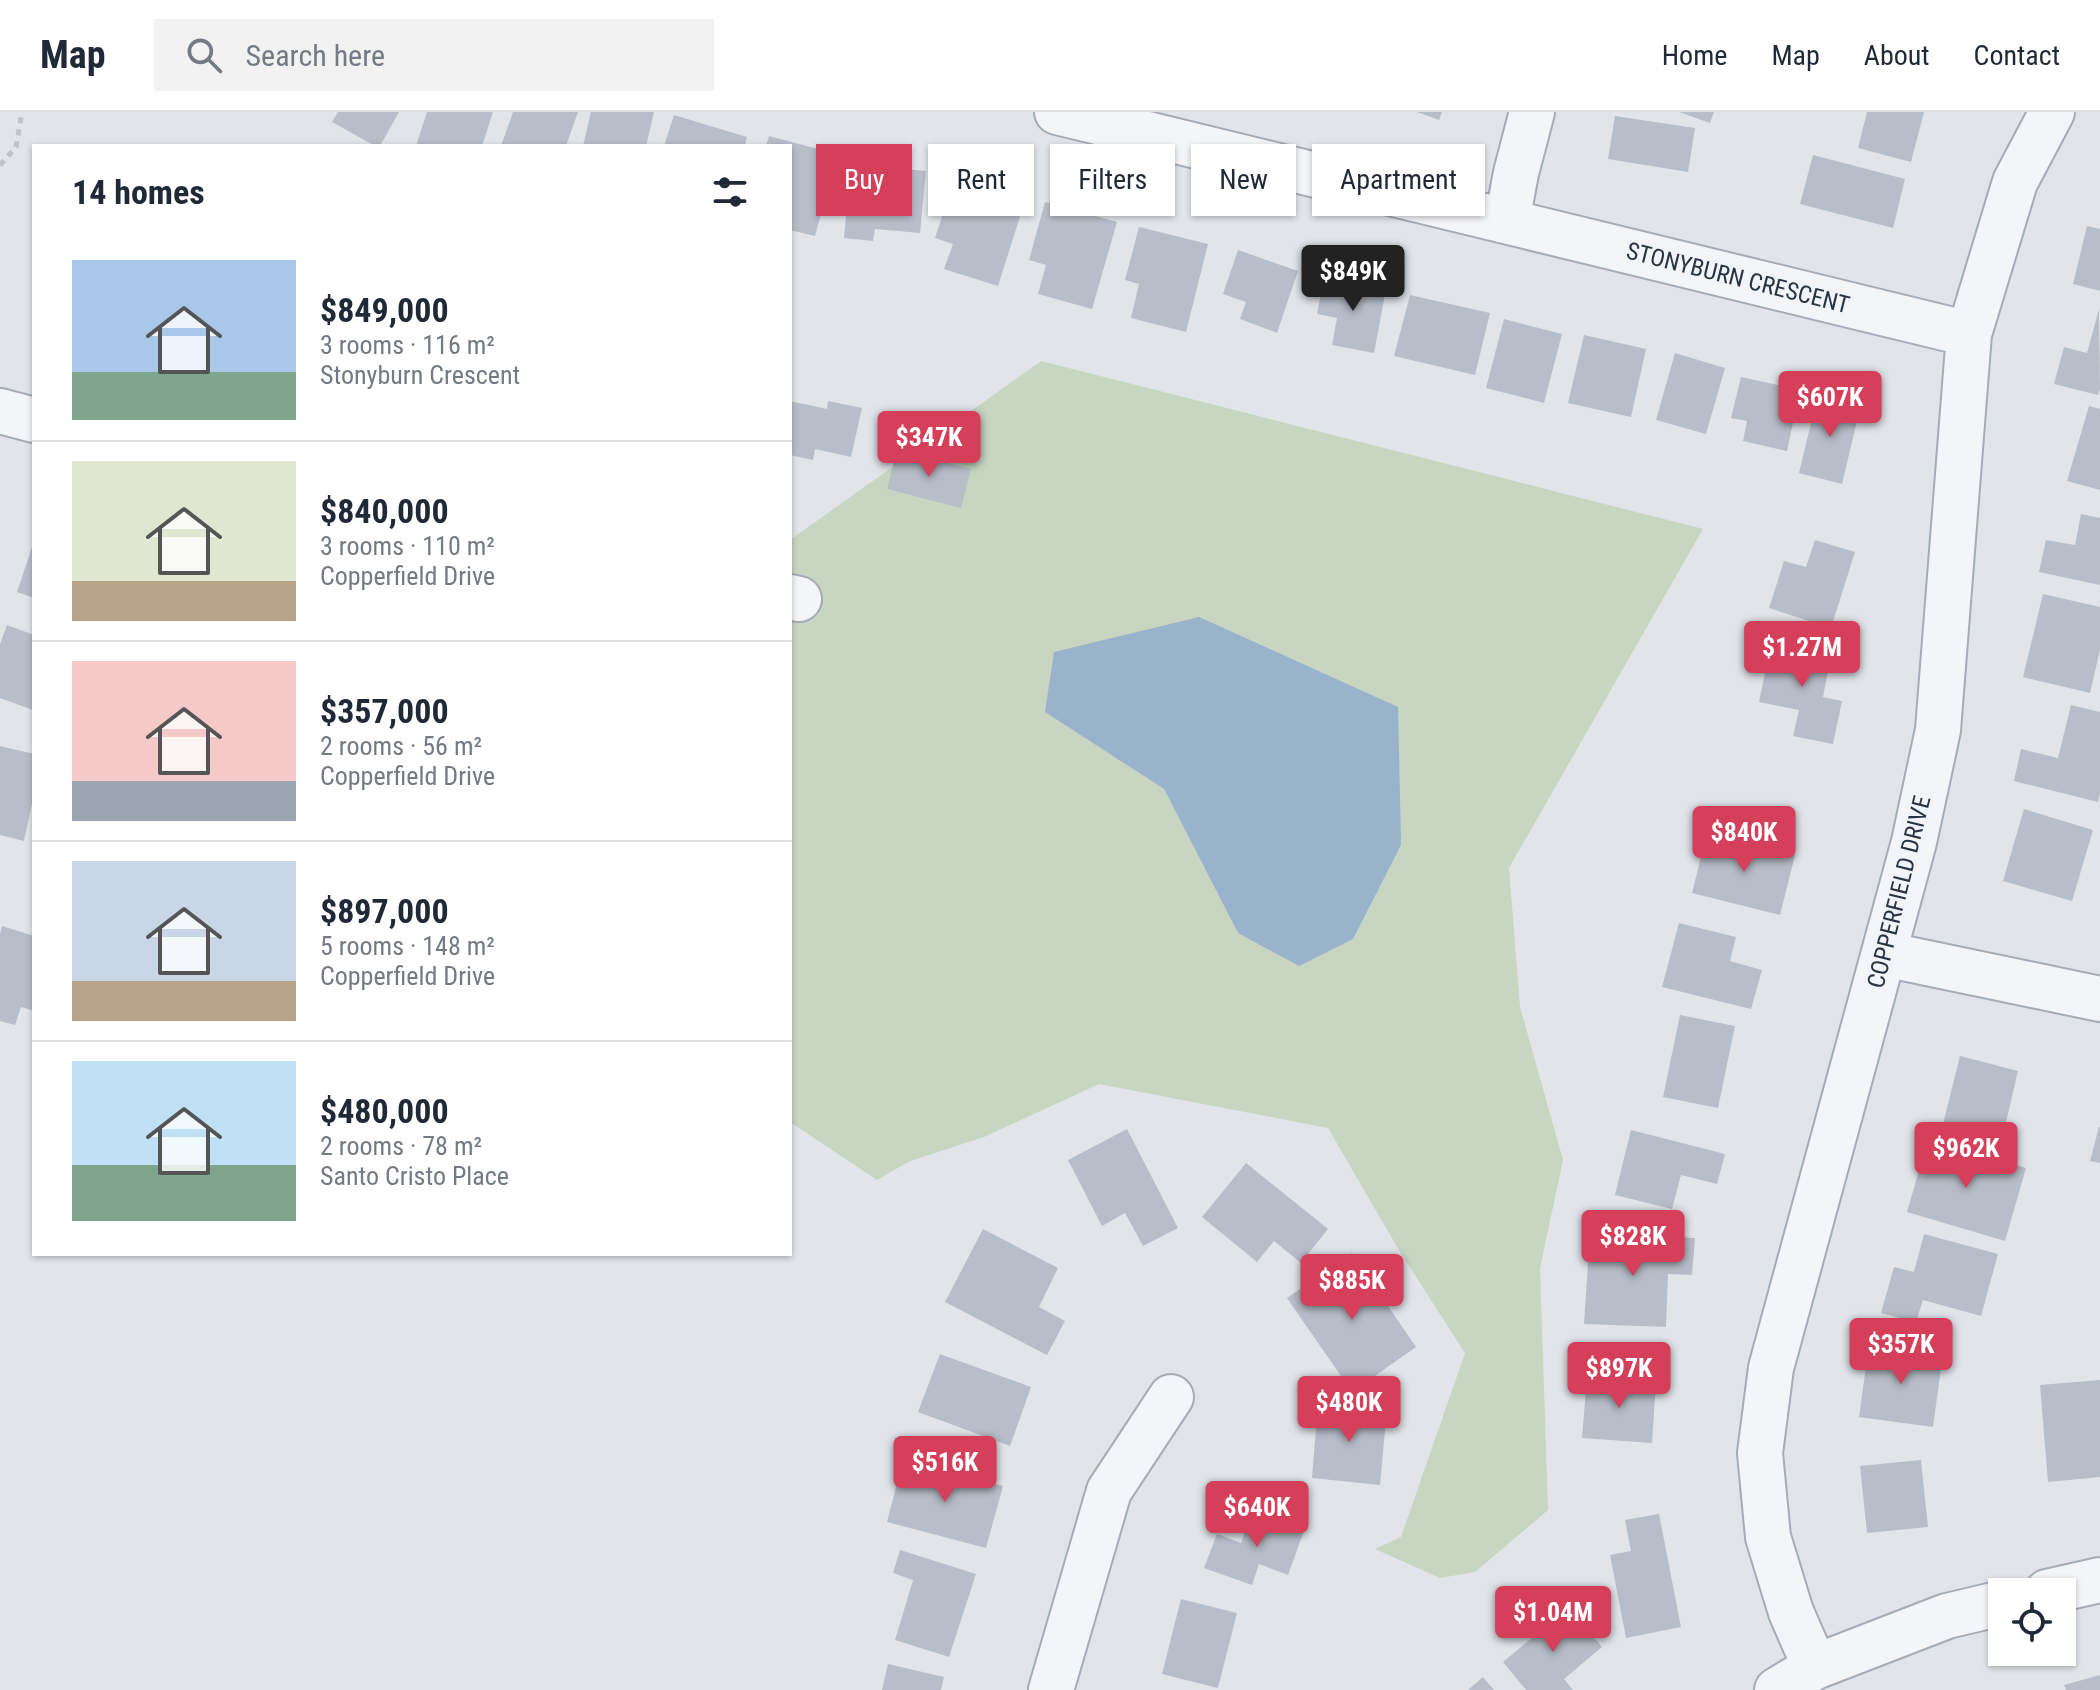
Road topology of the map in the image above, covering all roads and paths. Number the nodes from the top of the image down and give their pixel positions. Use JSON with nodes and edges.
{"nodes":[{"id":1,"x":22,"y":112,"type":"edge"},
{"id":2,"x":1057,"y":112,"type":"edge"},
{"id":3,"x":1532,"y":112,"type":"edge"},
{"id":4,"x":2052,"y":112,"type":"edge"},
{"id":5,"x":0,"y":165,"type":"edge"},
{"id":6,"x":1507,"y":221,"type":"junction"},
{"id":7,"x":1969,"y":334,"type":"junction"},
{"id":8,"x":0,"y":411,"type":"edge"},
{"id":9,"x":32,"y":419,"type":"edge"},
{"id":10,"x":1884,"y":954,"type":"junction"},
{"id":11,"x":2100,"y":999,"type":"edge"},
{"id":12,"x":1171,"y":1397,"type":"dead end"},
{"id":13,"x":2100,"y":1580,"type":"edge"},
{"id":14,"x":2076,"y":1585,"type":"edge"},
{"id":15,"x":1988,"y":1606,"type":"edge"},
{"id":16,"x":1815,"y":1667,"type":"junction"},
{"id":17,"x":1051,"y":1690,"type":"edge"},
{"id":18,"x":1777,"y":1690,"type":"edge"}],
"edges":[{"from":1,"to":5,"type":"path"},
{"from":2,"to":6,"type":"street","name":"STONYBURN CRESCENT"},
{"from":3,"to":6,"type":"street"},
{"from":4,"to":7,"type":"street","name":"COPPERFIELD DRIVE"},
{"from":6,"to":7,"type":"street","name":"STONYBURN CRESCENT"},
{"from":7,"to":10,"type":"street","name":"COPPERFIELD DRIVE"},
{"from":8,"to":9,"type":"street"},
{"from":10,"to":11,"type":"street"},
{"from":10,"to":16,"type":"street","name":"COPPERFIELD DRIVE"},
{"from":12,"to":17,"type":"street"},
{"from":13,"to":14,"type":"street"},
{"from":15,"to":16,"type":"street"},
{"from":16,"to":18,"type":"street"}]}
